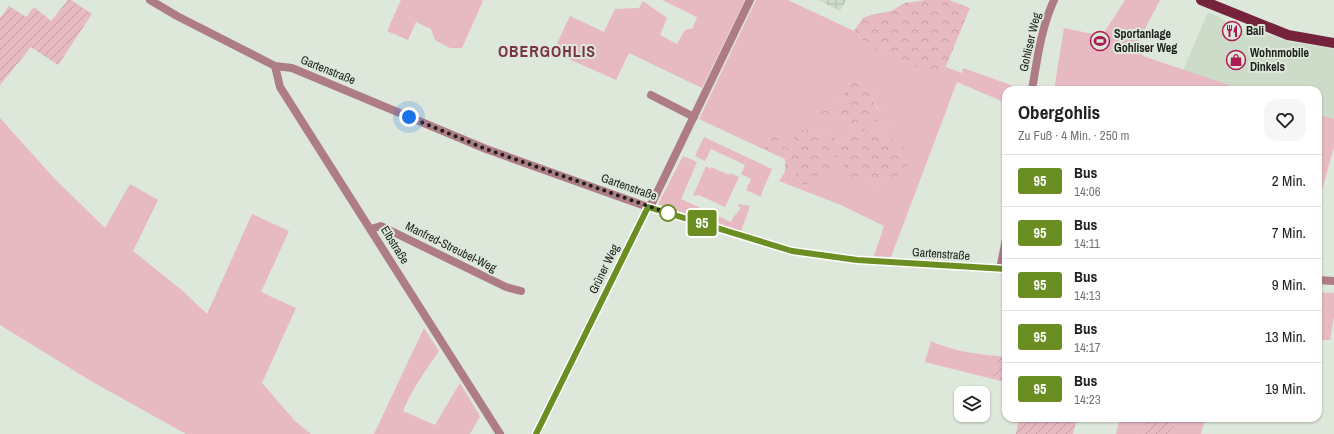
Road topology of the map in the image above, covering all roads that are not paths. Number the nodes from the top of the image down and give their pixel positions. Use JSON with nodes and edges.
{"nodes":[{"id":1,"x":150,"y":0,"type":"edge"},
{"id":2,"x":750,"y":0,"type":"edge"},
{"id":3,"x":1054,"y":0,"type":"edge"},
{"id":4,"x":1201,"y":0,"type":"edge"},
{"id":5,"x":1334,"y":43,"type":"edge"},
{"id":6,"x":276,"y":66,"type":"junction"},
{"id":7,"x":1033,"y":86,"type":"edge"},
{"id":8,"x":650,"y":95,"type":"dead end"},
{"id":9,"x":694,"y":117,"type":"junction"},
{"id":10,"x":648,"y":207,"type":"junction"},
{"id":11,"x":371,"y":230,"type":"junction"},
{"id":12,"x":1002,"y":269,"type":"edge"},
{"id":13,"x":1322,"y":280,"type":"edge"},
{"id":14,"x":1334,"y":281,"type":"edge"},
{"id":15,"x":521,"y":291,"type":"dead end"},
{"id":16,"x":500,"y":434,"type":"edge"},
{"id":17,"x":536,"y":434,"type":"edge"}],
"edges":[{"from":1,"to":6,"type":"street","name":"Gartenstraße"},
{"from":2,"to":9,"type":"street","name":"Grüner Weg"},
{"from":3,"to":7,"type":"street","name":"Gohliser Weg"},
{"from":4,"to":5,"type":"main road"},
{"from":6,"to":10,"type":"street","name":"Gartenstraße"},
{"from":6,"to":11,"type":"street","name":"Elbstraße"},
{"from":8,"to":9,"type":"street"},
{"from":9,"to":10,"type":"street","name":"Grüner Weg"},
{"from":10,"to":12,"type":"street","name":"Gartenstraße"},
{"from":10,"to":17,"type":"street","name":"Grüner Weg"},
{"from":11,"to":15,"type":"street","name":"Manfred-Streubel-Weg"},
{"from":11,"to":16,"type":"street","name":"Elbstraße"},
{"from":13,"to":14,"type":"street"}]}
